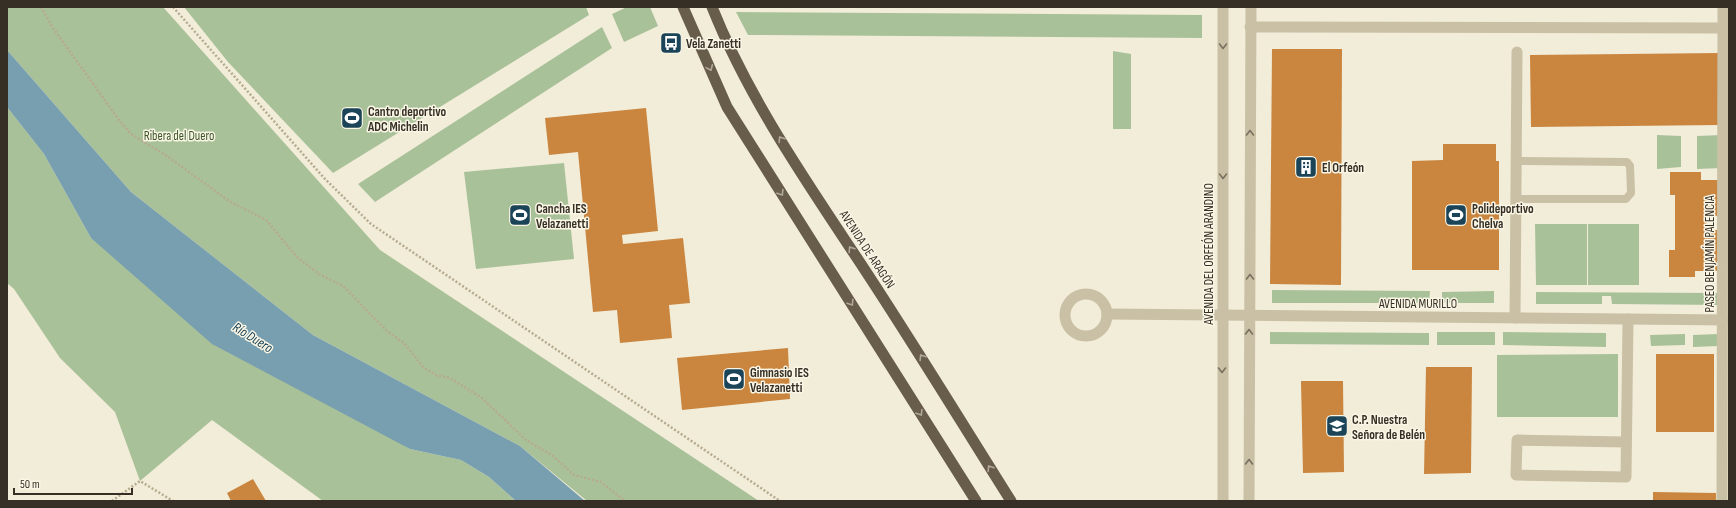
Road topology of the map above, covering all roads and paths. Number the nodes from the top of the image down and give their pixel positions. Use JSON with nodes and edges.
{"nodes":[{"id":1,"x":41,"y":7,"type":"edge"},
{"id":2,"x":172,"y":7,"type":"edge"},
{"id":3,"x":683,"y":7,"type":"edge"},
{"id":4,"x":712,"y":7,"type":"edge"},
{"id":5,"x":1223,"y":7,"type":"edge"},
{"id":6,"x":1250,"y":7,"type":"edge"},
{"id":7,"x":1723,"y":7,"type":"edge"},
{"id":8,"x":1250,"y":27,"type":"junction"},
{"id":9,"x":1726,"y":28,"type":"edge"},
{"id":10,"x":1518,"y":52,"type":"dead end"},
{"id":11,"x":1516,"y":161,"type":"junction"},
{"id":12,"x":1516,"y":199,"type":"junction"},
{"id":13,"x":1107,"y":314,"type":"dead end"},
{"id":14,"x":1250,"y":316,"type":"junction"},
{"id":15,"x":1222,"y":317,"type":"junction"},
{"id":16,"x":1515,"y":318,"type":"junction"},
{"id":17,"x":1628,"y":319,"type":"junction"},
{"id":18,"x":1726,"y":320,"type":"edge"},
{"id":19,"x":1626,"y":442,"type":"junction"},
{"id":20,"x":112,"y":501,"type":"edge"},
{"id":21,"x":173,"y":501,"type":"edge"},
{"id":22,"x":625,"y":501,"type":"edge"},
{"id":23,"x":780,"y":501,"type":"edge"},
{"id":24,"x":976,"y":501,"type":"edge"},
{"id":25,"x":1011,"y":501,"type":"edge"},
{"id":26,"x":1223,"y":501,"type":"edge"},
{"id":27,"x":1249,"y":501,"type":"edge"},
{"id":28,"x":1722,"y":501,"type":"edge"}],
"edges":[{"from":1,"to":22,"type":"path"},
{"from":2,"to":23,"type":"path"},
{"from":3,"to":24,"type":"highway","one_way":true},
{"from":25,"to":4,"type":"highway","name":"AVENIDA DE ARAGÓN","one_way":true},
{"from":5,"to":15,"type":"street","name":"AVENIDA DEL ORFEÓN ARANDINO","one_way":true},
{"from":6,"to":8,"type":"street"},
{"from":7,"to":9,"type":"street","name":"PASEO BENJAMÍN PALENCIA"},
{"from":8,"to":9,"type":"street"},
{"from":14,"to":8,"type":"street","one_way":true},
{"from":9,"to":18,"type":"street","name":"PASEO BENJAMÍN PALENCIA"},
{"from":10,"to":11,"type":"street"},
{"from":11,"to":12,"type":"street"},
{"from":11,"to":12,"type":"lane"},
{"from":12,"to":16,"type":"street"},
{"from":13,"to":15,"type":"street","name":"AVENIDA MURILLO"},
{"from":14,"to":15,"type":"street","name":"AVENIDA MURILLO"},
{"from":14,"to":16,"type":"street","name":"AVENIDA MURILLO"},
{"from":27,"to":14,"type":"street","one_way":true},
{"from":15,"to":26,"type":"street","name":"AVENIDA DEL ORFEÓN ARANDINO","one_way":true},
{"from":16,"to":17,"type":"street","name":"AVENIDA MURILLO"},
{"from":17,"to":18,"type":"street","name":"AVENIDA MURILLO"},
{"from":17,"to":19,"type":"street"},
{"from":18,"to":28,"type":"street","name":"PASEO BENJAMÍN PALENCIA"},
{"from":19,"to":19,"type":"street"},
{"from":20,"to":21,"type":"path"}]}
